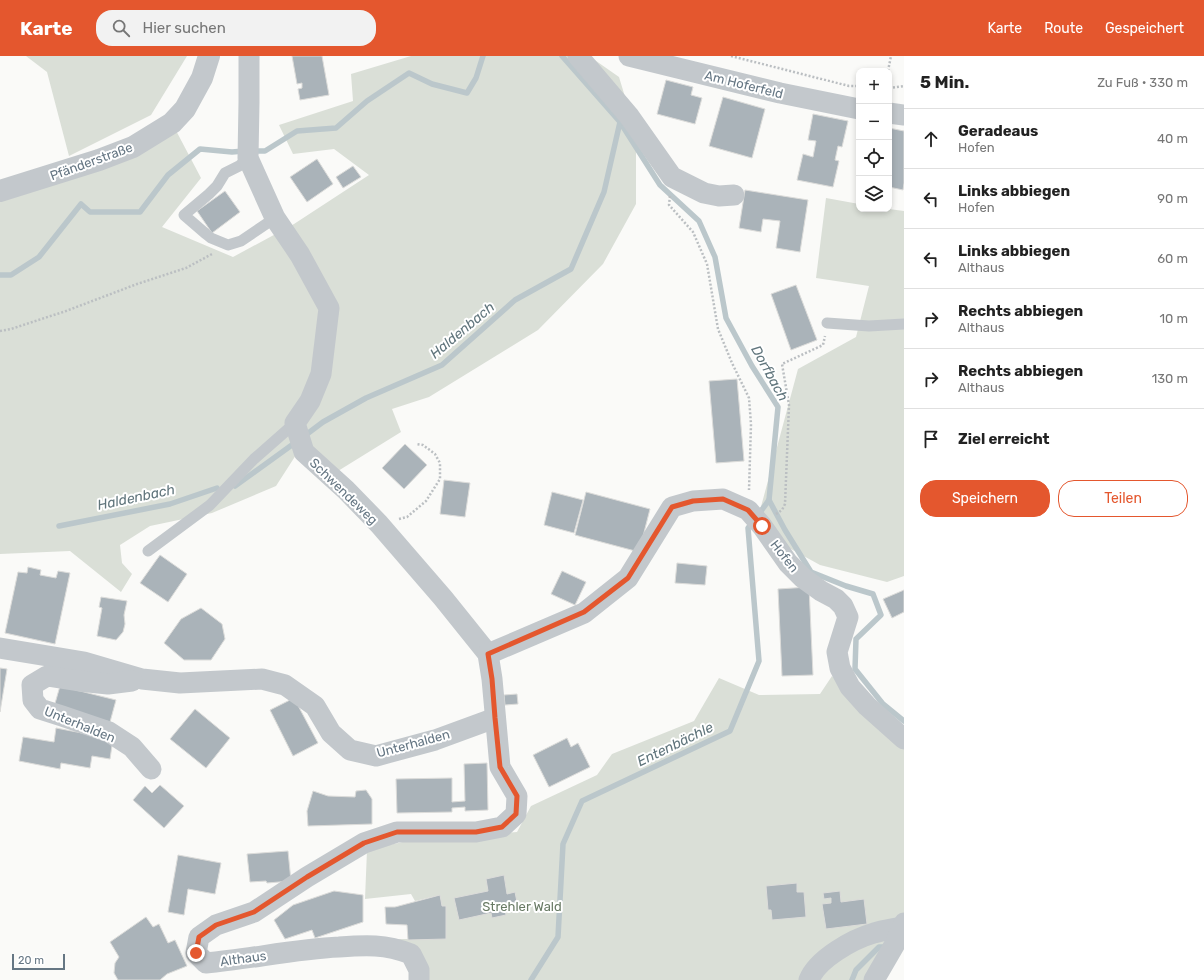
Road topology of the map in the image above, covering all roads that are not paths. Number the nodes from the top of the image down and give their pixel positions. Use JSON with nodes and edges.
{"nodes":[{"id":1,"x":209,"y":56,"type":"edge"},
{"id":2,"x":249,"y":56,"type":"edge"},
{"id":3,"x":578,"y":56,"type":"edge"},
{"id":4,"x":629,"y":56,"type":"edge"},
{"id":5,"x":856,"y":108,"type":"edge"},
{"id":6,"x":892,"y":113,"type":"edge"},
{"id":7,"x":904,"y":115,"type":"edge"},
{"id":8,"x":248,"y":151,"type":"junction"},
{"id":9,"x":0,"y":191,"type":"edge"},
{"id":10,"x":734,"y":195,"type":"dead end"},
{"id":11,"x":275,"y":218,"type":"junction"},
{"id":12,"x":827,"y":323,"type":"road end"},
{"id":13,"x":904,"y":324,"type":"edge"},
{"id":14,"x":295,"y":423,"type":"junction"},
{"id":15,"x":148,"y":551,"type":"dead end"},
{"id":16,"x":0,"y":648,"type":"edge"},
{"id":17,"x":488,"y":654,"type":"junction"},
{"id":18,"x":142,"y":679,"type":"junction"},
{"id":19,"x":495,"y":718,"type":"junction"},
{"id":20,"x":904,"y":739,"type":"edge"},
{"id":21,"x":151,"y":770,"type":"dead end"},
{"id":22,"x":897,"y":937,"type":"edge"},
{"id":23,"x":420,"y":980,"type":"edge"},
{"id":24,"x":809,"y":980,"type":"edge"},
{"id":25,"x":874,"y":980,"type":"edge"}],
"edges":[{"from":1,"to":9,"type":"street","name":"Pfänderstraße"},
{"from":2,"to":8,"type":"street"},
{"from":3,"to":10,"type":"street"},
{"from":4,"to":5,"type":"street","name":"Am Hoferfeld"},
{"from":6,"to":7,"type":"street"},
{"from":8,"to":11,"type":"street"},
{"from":8,"to":11,"type":"lane"},
{"from":11,"to":14,"type":"street"},
{"from":12,"to":13,"type":"lane"},
{"from":14,"to":15,"type":"lane"},
{"from":14,"to":17,"type":"street","name":"Schwendeweg"},
{"from":16,"to":18,"type":"street","name":"Unterhalden"},
{"from":17,"to":19,"type":"street","name":"Althaus"},
{"from":17,"to":20,"type":"street","name":"Hofen"},
{"from":18,"to":19,"type":"street","name":"Unterhalden"},
{"from":18,"to":21,"type":"street","name":"Unterhalden"},
{"from":19,"to":23,"type":"street","name":"Althaus"},
{"from":22,"to":24,"type":"street"},
{"from":22,"to":25,"type":"street"}]}
